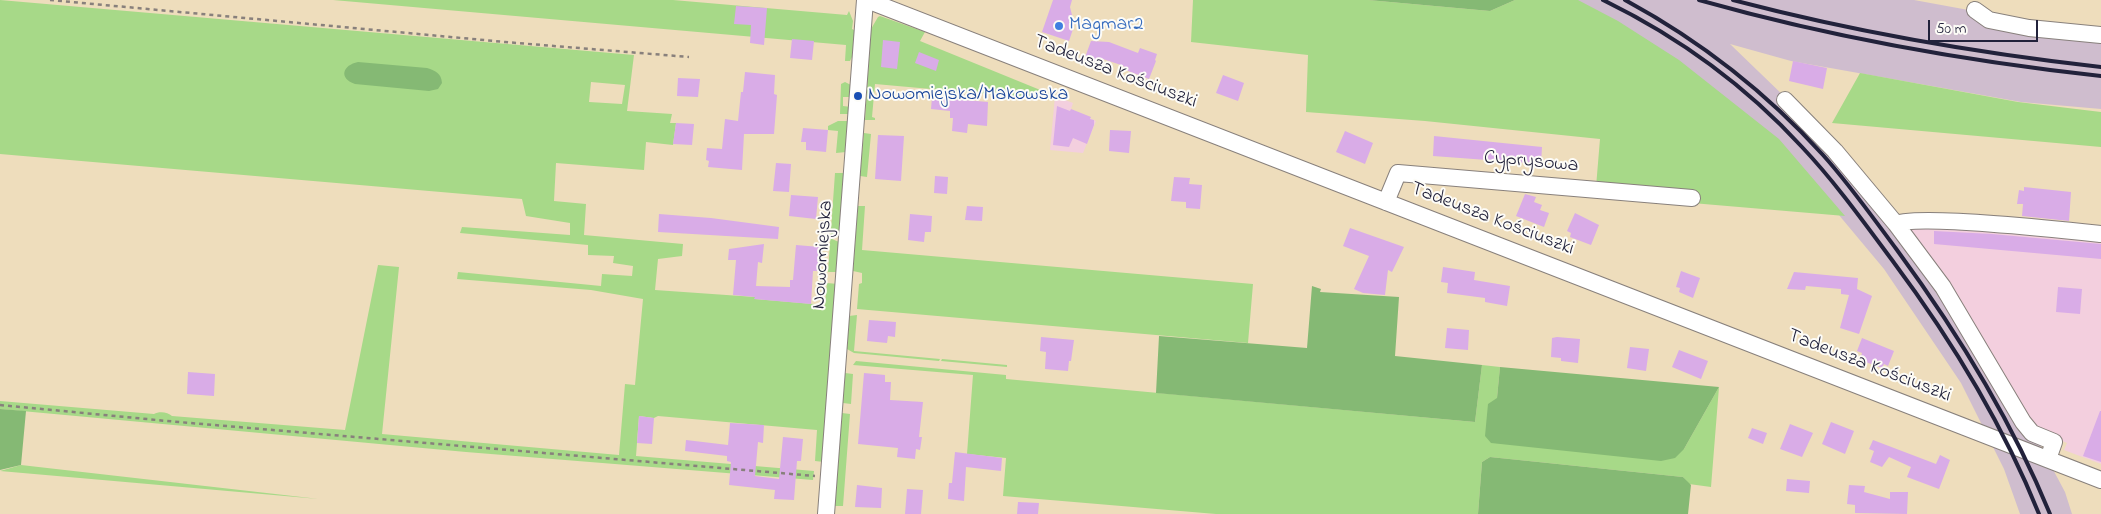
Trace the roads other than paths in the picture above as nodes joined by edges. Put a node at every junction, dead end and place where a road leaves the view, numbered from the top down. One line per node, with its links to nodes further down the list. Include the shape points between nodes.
1 (866, 0): 6 (street, Tadeusza Kościuszki); 11 (street, Nowomiejska)
2 (1975, 10): 3 (street, via 1989,20 2029,28)
3 (2101, 35)
4 (1785, 100): 7 (street, via 1835,151)
5 (1692, 198): 6 (street, Cyprysowa, via 1398,173)
6 (1386, 202): 9 (street, Tadeusza Kościuszki)
7 (1896, 224): 8 (street, via 1920,220 1965,222); 9 (street, via 1944,287 2023,422 2032,433 2054,442)
8 (2101, 234)
9 (2048, 459): 10 (street, Tadeusza Kościuszki)
10 (2101, 480)
11 (826, 514)

